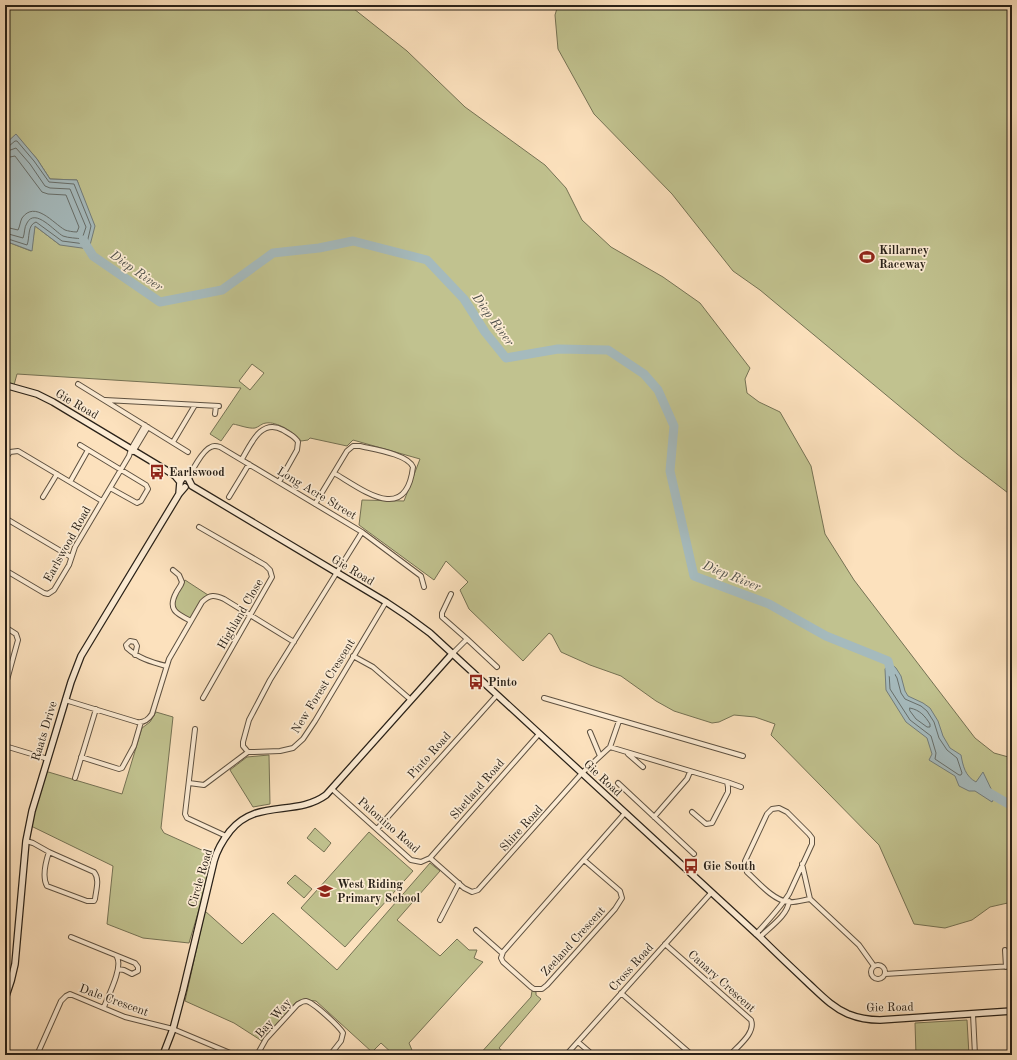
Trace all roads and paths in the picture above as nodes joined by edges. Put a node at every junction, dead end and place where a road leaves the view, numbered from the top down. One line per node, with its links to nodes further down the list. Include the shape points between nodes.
1 (78, 384): 3 (street)
2 (5, 385): 12 (street, Gie Road, via 37,394 53,402)
3 (104, 400): 4 (street); 6 (street)
4 (126, 400): 5 (street); 6 (street, via 118,403)
5 (195, 405): 7 (street, via 217,406); 9 (street)
6 (118, 409): 8 (street)
7 (215, 414)
8 (147, 426): 9 (street); 12 (street, Earlswood Road)
9 (172, 442): 13 (street)
10 (80, 445): 11 (street)
11 (88, 450): 17 (street); 21 (street)
12 (133, 450): 17 (street, Earlswood Road); 20 (street, Gie Road)
13 (188, 452)
14 (5, 459): 19 (street, Earlswood Road, via 10,452 18,451)
15 (242, 459): 16 (street, Long Acre Street); 20 (street, Long Acre Street, via 213,446 207,450); 22 (street, via 257,434 265,428 280,428 298,442 297,450)
16 (249, 464): 22 (street, Long Acre Street); 25 (street)
17 (121, 470): 23 (street, Earlswood Road); 23 (street, via 146,485 148,490 141,501 136,503)
18 (334, 473): 18 (street, via 348,449 355,445 402,457 413,467 406,491 394,499 375,497); 27 (street)
19 (57, 474): 21 (street, Earlswood Road); 24 (street)
20 (186, 481): 34 (street, Gie Road); 52 (street, Raats Drive, via 82,656)
21 (70, 482): 26 (street, Earlswood Road)
22 (279, 482): 27 (street, Long Acre Street)
23 (110, 488): 26 (street, Earlswood Road)
24 (43, 497)
25 (229, 497)
26 (102, 501): 31 (street, Earlswood Road)
27 (315, 504): 30 (street, Long Acre Street)
28 (5, 518): 31 (street)
29 (199, 527): 38 (street, Highland Close, via 270,570 271,581)
30 (362, 532): 34 (street, Long Acre Street); 35 (street, via 421,576)
31 (71, 557): 32 (street, Earlswood Road, via 54,590 48,594)
32 (5, 570)
33 (173, 570): 39 (street, via 182,582 172,601 173,608 179,615)
34 (336, 573): 37 (street, Gie Road); 42 (street)
35 (424, 587)
36 (451, 594): 41 (street, via 442,617)
37 (386, 602): 43 (street, Gie Road, via 417,623); 45 (street, New Forest Crescent)
38 (250, 614): 39 (street, via 217,596 211,596 202,602); 42 (street); 50 (street, Highland Close)
39 (191, 621): 46 (street)
40 (5, 627): 48 (street, via 18,639)
41 (466, 639): 43 (street); 47 (street)
42 (294, 642): 62 (street, via 270,680 250,720 243,744)
43 (452, 654): 49 (street, Gie Road); 53 (street, Circle Road)
44 (135, 655): 46 (street)
45 (353, 656): 53 (street, via 374,667); 62 (street, New Forest Crescent, via 298,744 288,750)
46 (166, 666): 56 (street, via 152,714)
47 (497, 667)
48 (5, 683)
49 (497, 694): 59 (street, Gie Road); 80 (street, Pinto Road)
50 (203, 698)
51 (544, 698): 55 (street)
52 (65, 700): 54 (street); 67 (street, Raats Drive)
53 (412, 700): 76 (street, Circle Road)
54 (96, 709): 56 (street); 66 (street)
55 (619, 721): 61 (street); 65 (street)
56 (141, 722): 66 (street, via 134,746 122,768)
57 (195, 729): 73 (street)
58 (590, 732): 64 (street)
59 (539, 734): 70 (street, Gie Road); 85 (street, Shetland Road)
60 (5, 746): 67 (street)
61 (610, 747): 63 (street); 64 (street, Shire Road)
62 (248, 752): 73 (street, via 204,785)
63 (626, 753): 68 (street); 69 (street)
64 (600, 756): 70 (street, Shire Road)
65 (743, 756)
66 (81, 757): 71 (street)
67 (48, 759): 82 (street, Raats Drive)
68 (644, 767)
69 (690, 772): 72 (street); 79 (street, via 687,779)
70 (582, 773): 78 (street, Gie Road); 89 (street, Shire Road, via 478,890)
71 (75, 778)
72 (727, 782): 75 (street); 77 (street, via 728,792 712,823 706,824)
73 (189, 783): 81 (street, via 185,814 187,818)
74 (618, 783): 79 (street)
75 (741, 787)
76 (332, 789): 80 (street, Palomino Road); 81 (street, Circle Road, via 310,804 258,812 248,816 234,826)
77 (692, 812)
78 (625, 813): 86 (street); 90 (street, Gie Road)
79 (654, 817): 84 (street)
80 (377, 829): 85 (street, Palomino Road, via 411,860 421,862)
81 (226, 836): 113 (street, Circle Road, via 214,861)
82 (26, 841): 83 (street); 109 (street, Raats Drive, via 12,981)
83 (49, 852): 83 (street, via 96,874 94,901 87,901 48,886 45,875)
84 (694, 854)
85 (430, 858): 88 (street, Palomino Road)
86 (584, 860): 101 (street); 101 (street, Zeeland Crescent, via 620,891 622,898 615,909 542,989 532,988 510,969 502,960)
87 (802, 864): 91 (street); 92 (street); 93 (street, via 812,844 811,836 787,812 779,808 772,809 767,814 744,866 747,872 770,893)
88 (459, 883): 89 (street, Palomino Road); 95 (street)
89 (472, 892)
90 (711, 893): 97 (street, Gie Road); 99 (street, Cross Road)
91 (789, 894): 93 (street); 94 (street)
92 (810, 899): 94 (street); 103 (street, via 859,945)
93 (784, 901): 94 (street); 97 (street)
94 (790, 903): 97 (street, via 781,916)
95 (440, 920)
96 (476, 930): 101 (street)
97 (758, 935): 112 (street, Gie Road, via 828,1001 851,1015 880,1020)
98 (71, 937): 102 (street)
99 (665, 944): 108 (street, Cross Road); 124 (street, Canary Crescent, via 751,1020 750,1032)
100 (1005, 950): 105 (street)
101 (502, 953)
102 (117, 957): 106 (street); 106 (street, via 135,964 138,971 132,974)
103 (874, 966): 107 (street, via 882,965); 107 (street, via 873,977 880,979)
104 (1012, 966): 105 (street)
105 (1006, 967): 107 (street)
106 (118, 969): 110 (street)
107 (885, 974)
108 (622, 992): 114 (street, Cross Road); 123 (street)
109 (5, 999)
110 (104, 1007): 113 (street, Dale Crescent, via 136,1020); 116 (street, Dale Crescent, via 70,994 66,996 61,1001)
111 (1012, 1011): 112 (street, Gie Road)
112 (973, 1014): 125 (street)
113 (173, 1029): 115 (street); 117 (street, Circle Road)
114 (578, 1042): 121 (street, Cross Road); 122 (street)
115 (227, 1053): 118 (street)
116 (36, 1055)
117 (163, 1055)
118 (235, 1055)
119 (258, 1055): 120 (street, Bay Way, via 266,1039 300,1002 306,1001 342,1031 342,1041)
120 (330, 1055)
121 (566, 1055)
122 (593, 1055)
123 (692, 1055)
124 (730, 1055)
125 (975, 1055)

